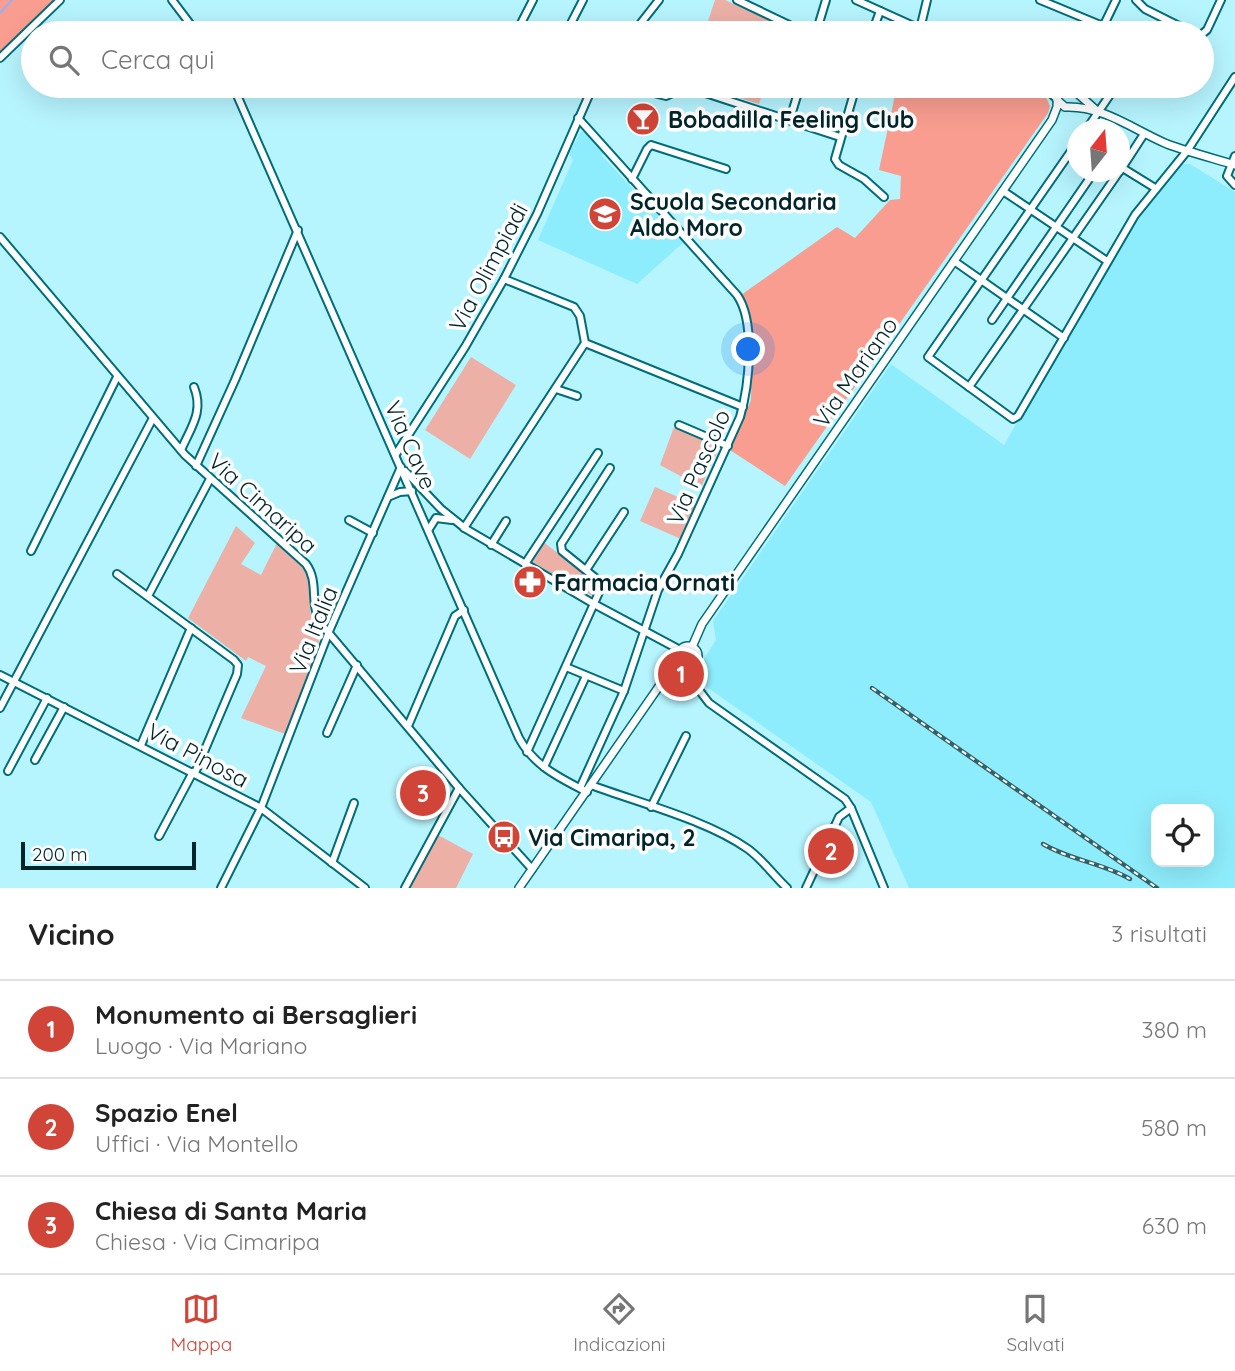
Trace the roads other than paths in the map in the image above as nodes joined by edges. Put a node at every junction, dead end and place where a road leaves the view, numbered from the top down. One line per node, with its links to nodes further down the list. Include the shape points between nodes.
1 (60, 0): 15 (street)
2 (172, 0): 16 (street)
3 (533, 0): 17 (street)
4 (583, 0): 18 (street)
5 (659, 0): 19 (street)
6 (737, 0): 20 (street)
7 (826, 0): 21 (street)
8 (856, 0): 14 (street)
9 (927, 0): 24 (street)
10 (1040, 0): 25 (street)
11 (1116, 0): 26 (street)
12 (1136, 0): 27 (street)
13 (1222, 0): 28 (street)
14 (880, 11): 22 (street); 23 (street)
15 (38, 21)
16 (188, 21)
17 (522, 21)
18 (572, 21)
19 (642, 21)
20 (781, 21)
21 (820, 21)
22 (876, 21)
23 (902, 21)
24 (922, 21)
25 (1091, 21)
26 (1106, 21)
27 (1169, 21)
28 (1211, 21)
29 (21, 38): 30 (street)
30 (0, 58)
31 (1235, 77): 49 (street)
32 (238, 98): 65 (street, Via Cave)
33 (587, 98): 43 (street, Via Olimpiadi)
34 (721, 98): 45 (street)
35 (796, 98): 45 (street)
36 (852, 98): 48 (street)
37 (1077, 98): 41 (street)
38 (1082, 98): 42 (street)
39 (1107, 98): 42 (street)
40 (1057, 99): 41 (street); 46 (street, Via Mariano)
41 (1071, 106): 42 (street); 46 (street, Via Mariano)
42 (1097, 111): 44 (street); 47 (street)
43 (578, 118): 56 (street, Via Pascolo); 70 (street, Via Olimpiadi)
44 (1092, 119)
45 (790, 120): 48 (street)
46 (1052, 120): 61 (street, Via Mariano)
47 (1144, 134): 49 (street); 50 (street)
48 (840, 137): 62 (street, via 836,163)
49 (1187, 151): 53 (street); 60 (street)
50 (1130, 154)
51 (1067, 156): 63 (street)
52 (1235, 156): 53 (street)
53 (1233, 164): 59 (street, via 1227,176)
54 (726, 169): 56 (street, via 651,145)
55 (1130, 174): 60 (street)
56 (632, 179): 82 (street, Via Pascolo, via 742,304 748,346)
57 (1087, 182): 64 (street)
58 (1111, 182): 67 (street)
59 (1235, 185)
60 (1155, 188): 69 (street)
61 (1003, 191): 63 (street); 68 (street, Via Mariano)
62 (884, 197)
63 (1031, 209): 64 (street); 71 (street)
64 (1056, 227): 67 (street); 72 (street)
65 (298, 229): 88 (street, Via Cave); 89 (street)
66 (0, 237): 77 (street, Via Cimaripa)
67 (1072, 238): 69 (street); 73 (street)
68 (954, 261): 71 (street); 115 (street, Via Mariano, via 702,624)
69 (1107, 261): 75 (street)
70 (504, 279): 76 (street, via 575,308); 88 (street, Via Olimpiadi)
71 (981, 281): 72 (street); 79 (street, via 928,357)
72 (1006, 298): 73 (street); 74 (street)
73 (1022, 310): 75 (street); 79 (street)
74 (992, 320)
75 (1064, 338): 79 (street, via 1014,419)
76 (585, 343): 80 (street); 82 (street)
77 (117, 377): 83 (street, Via Cimaripa); 105 (street)
78 (194, 387): 86 (street, via 198,410)
79 (969, 387)
80 (556, 389): 81 (street); 102 (street)
81 (577, 396)
82 (743, 407): 85 (street, Via Pascolo)
83 (153, 418): 86 (street, Via Cimaripa); 123 (street)
84 (679, 425): 85 (street)
85 (728, 446): 113 (street, Via Pascolo)
86 (181, 450): 89 (street, Via Cimaripa)
87 (598, 453): 106 (street)
88 (396, 454): 90 (street, Via Cave)
89 (196, 466): 92 (street, Via Cimaripa)
90 (402, 468): 93 (street, Via Cave); 94 (street, Via Italia); 95 (street)
91 (610, 468): 107 (street, via 561,544 562,551)
92 (210, 479): 109 (street); 114 (street, Via Cimaripa, via 308,566 316,614)
93 (412, 491): 94 (street); 97 (street, Via Cave)
94 (388, 496): 103 (street, Via Italia)
95 (439, 506): 97 (street); 99 (street)
96 (624, 512): 107 (street)
97 (422, 514): 101 (street, Via Cave)
98 (349, 520): 103 (street)
99 (454, 520): 101 (street, via 436,518); 102 (street)
100 (506, 521): 104 (street)
101 (429, 528): 111 (street, Via Cave)
102 (464, 528): 104 (street)
103 (373, 533): 114 (street, Via Italia)
104 (491, 545): 106 (street)
105 (31, 551)
106 (525, 564): 110 (street)
107 (586, 570): 110 (street, via 601,586)
108 (117, 574): 109 (street)
109 (148, 596): 112 (street)
110 (594, 604): 113 (street); 120 (street)
111 (464, 610): 128 (street, via 455,616); 132 (street, Via Cave)
112 (191, 628): 131 (street); 136 (street, via 238,667)
113 (644, 631): 116 (street); 124 (street, Via Pascolo)
114 (329, 633): 118 (street, Via Cimaripa); 141 (street, Via Italia)
115 (692, 647): 116 (street); 119 (street, Via Mariano, via 698,657)
116 (680, 650): 117 (street)
117 (680, 661): 119 (street); 138 (street)
118 (357, 665): 128 (street, Via Cimaripa); 129 (street)
119 (691, 666): 142 (street, via 695,684 709,704 832,788)
120 (566, 667): 122 (street); 132 (street)
121 (0, 675): 123 (street, Via Pinosa)
122 (586, 676): 124 (street); 134 (street)
123 (15, 682): 125 (street, Via Pinosa); 127 (street)
124 (624, 691): 138 (street, Via Pascolo)
125 (47, 698): 126 (street, Via Pinosa); 135 (street)
126 (64, 707): 131 (street, Via Pinosa); 133 (street)
127 (0, 708)
128 (408, 726): 137 (street, Via Cimaripa)
129 (327, 733)
130 (687, 736): 140 (street)
131 (141, 745): 136 (street, Via Pinosa)
132 (527, 752): 134 (street, Via Cave)
133 (35, 760)
134 (544, 767): 138 (street, Via Cave)
135 (8, 771)
136 (194, 772): 141 (street, Via Pinosa); 143 (street)
137 (459, 788): 145 (street, Via Cimaripa); 150 (street)
138 (586, 788): 140 (street, Via Cave); 145 (street)
139 (354, 803): 144 (street)
140 (651, 807): 152 (street, Via Cave, via 737,842)
141 (261, 808): 144 (street, Via Pinosa); 148 (street, Via Italia)
142 (851, 808): 153 (street, via 839,817); 154 (street)
143 (159, 836)
144 (331, 863): 146 (street, Via Pinosa)
145 (532, 869): 151 (street)
146 (355, 880): 147 (street); 149 (street, Via Pinosa)
147 (349, 887)
148 (221, 888)
149 (366, 888)
150 (405, 888)
151 (519, 888)
152 (787, 888)
153 (806, 888)
154 (884, 888)

